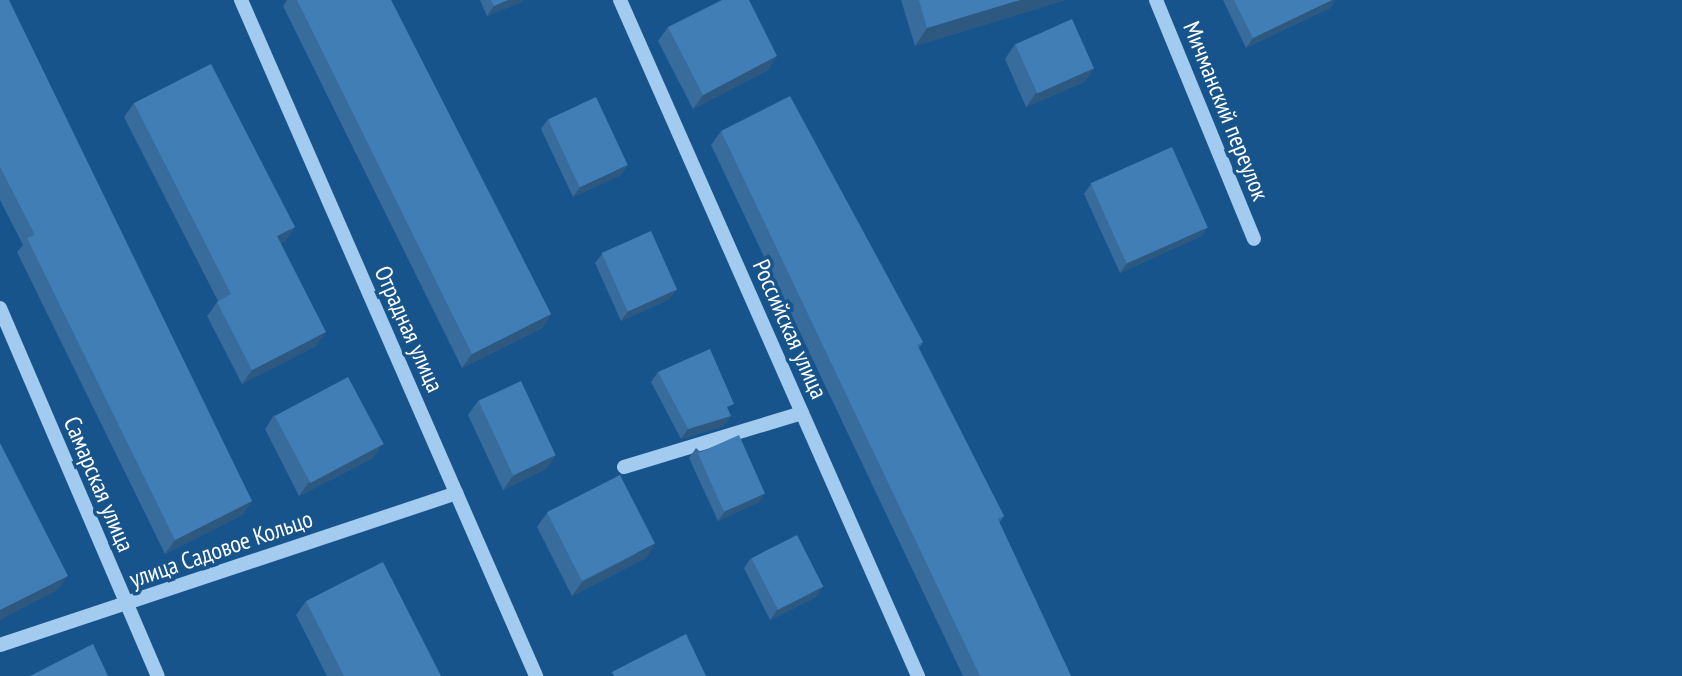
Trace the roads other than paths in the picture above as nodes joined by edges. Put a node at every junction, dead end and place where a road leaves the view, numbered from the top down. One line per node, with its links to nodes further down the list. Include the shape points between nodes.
1 (241, 0): 8 (street, Отрадная улица)
2 (620, 0): 6 (street, Российская улица)
3 (1156, 0): 4 (street, Мичманский переулок)
4 (1254, 239)
5 (0, 308): 9 (street, Самарская улица)
6 (802, 413): 7 (street); 13 (street, Российская улица)
7 (624, 467)
8 (456, 493): 9 (street, улица Садовое Кольцо); 12 (street, Отрадная улица)
9 (127, 605): 10 (street, улица Садовое Кольцо); 11 (street, Самарская улица)
10 (0, 645)
11 (158, 676)
12 (536, 676)
13 (918, 676)

